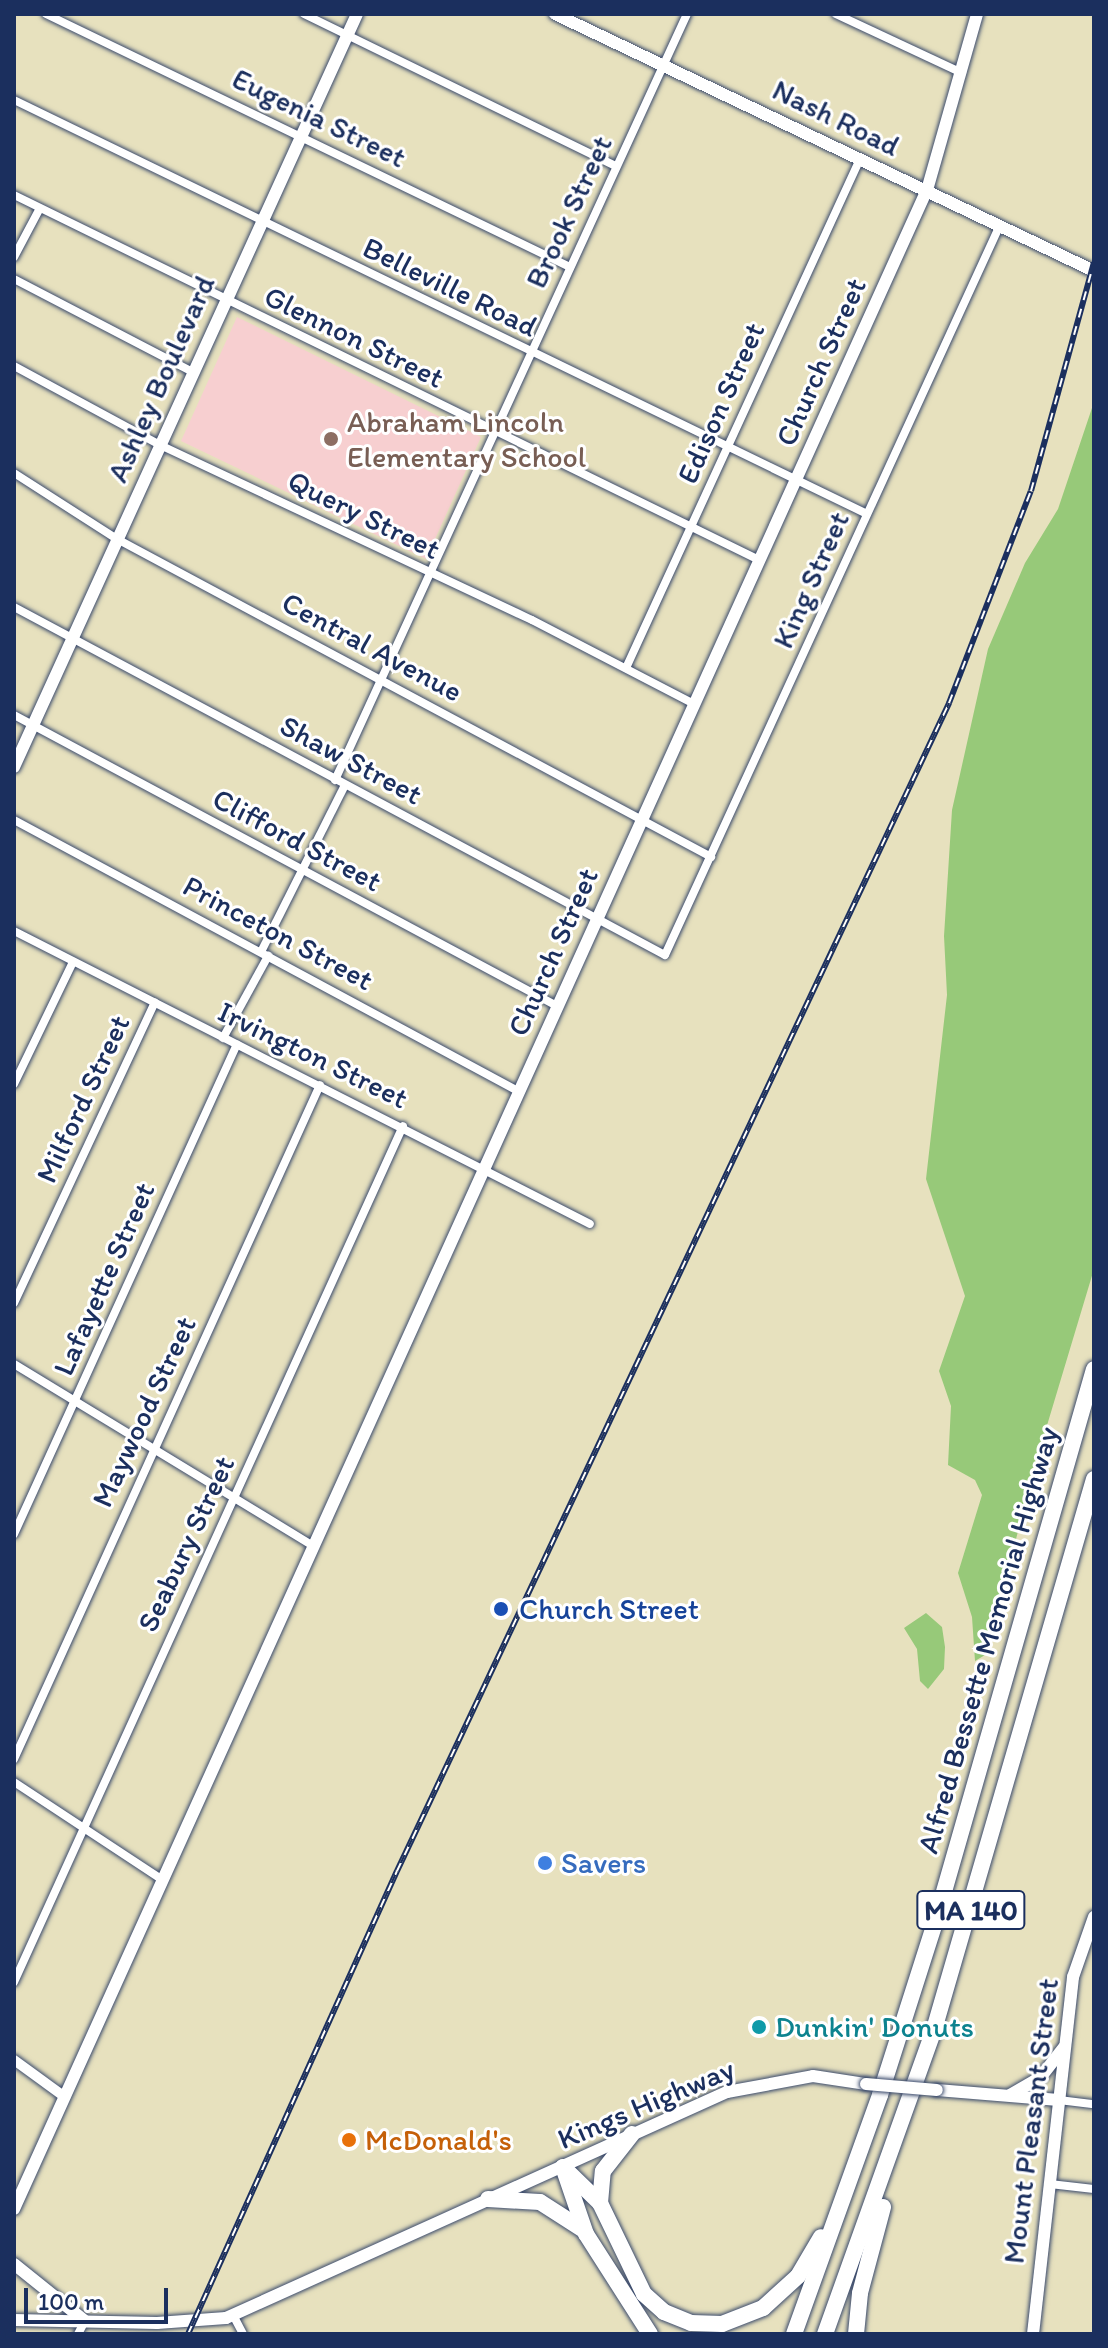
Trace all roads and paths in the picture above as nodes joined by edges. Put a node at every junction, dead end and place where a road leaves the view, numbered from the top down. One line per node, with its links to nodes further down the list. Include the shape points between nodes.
1 (46, 14): 12 (street, Eugenia Street)
2 (304, 14): 8 (street)
3 (357, 14): 8 (main road, Ashley Boulevard)
4 (555, 14): 9 (main road, Nash Road)
5 (687, 14): 9 (street, Brook Street)
6 (836, 14): 10 (street)
7 (977, 14): 10 (main road, Church Street)
8 (347, 35): 12 (main road, Ashley Boulevard); 14 (street)
9 (663, 65): 13 (main road, Nash Road); 14 (street, Brook Street)
10 (962, 73): 15 (main road, Church Street)
11 (14, 100): 18 (street, Belleville Road)
12 (301, 136): 18 (main road, Ashley Boulevard); 21 (street, Eugenia Street)
13 (860, 159): 15 (main road, Nash Road); 30 (street, Edison Street)
14 (616, 166): 21 (street, Brook Street)
15 (927, 190): 19 (main road, Nash Road); 32 (main road, Church Street)
16 (14, 195): 17 (street, Glennon Street)
17 (40, 208): 20 (street); 24 (street, Glennon Street)
18 (261, 220): 24 (main road, Ashley Boulevard); 25 (street, Belleville Road)
19 (1000, 225): 22 (main road, Nash Road); 33 (street, King Street)
20 (14, 257)
21 (570, 267): 25 (street, Brook Street)
22 (1094, 271)
23 (14, 279): 27 (street)
24 (225, 300): 27 (main road, Ashley Boulevard); 28 (street, Glennon Street)
25 (531, 354): 28 (street, Brook Street); 30 (street, Belleville Road)
26 (14, 366): 29 (street, Query Street)
27 (193, 372): 29 (main road, Ashley Boulevard)
28 (495, 434): 34 (street, Glennon Street); 37 (street, Brook Street)
29 (160, 445): 35 (main road, Ashley Boulevard); 37 (street, Query Street)
30 (728, 447): 32 (street, Belleville Road); 34 (street, Edison Street)
31 (14, 473): 35 (street, Central Avenue)
32 (795, 483): 33 (street, Belleville Road); 36 (main road, Church Street)
33 (867, 514): 50 (street, King Street)
34 (691, 528): 36 (street, Glennon Street); 40 (street, Edison Street)
35 (117, 539): 39 (main road, Ashley Boulevard); 41 (street, Central Avenue)
36 (759, 560): 42 (main road, Church Street)
37 (431, 574): 40 (street, Query Street); 41 (street, Brook Street)
38 (14, 607): 39 (street, Shaw Street)
39 (72, 639): 44 (main road, Ashley Boulevard); 46 (street, Shaw Street)
40 (626, 668): 42 (street, Query Street)
41 (381, 681): 46 (street, Brook Street); 48 (street, Central Avenue)
42 (694, 704): 48 (main road, Church Street)
43 (14, 715): 44 (street, Clifford Street)
44 (33, 726): 45 (main road, Ashley Boulevard); 51 (street, Clifford Street)
45 (14, 767)
46 (335, 780): 47 (street, Shaw Street)
47 (345, 785): 51 (street); 52 (street, Shaw Street)
48 (642, 819): 50 (street, Central Avenue); 52 (main road, Church Street)
49 (14, 820): 54 (street, Princeton Street)
50 (711, 857): 55 (street, King Street)
51 (304, 870): 54 (street); 58 (street, Clifford Street)
52 (597, 919): 55 (street, Shaw Street); 58 (main road, Church Street)
53 (14, 931): 56 (street, Irvington Street)
54 (265, 954): 59 (street); 63 (street, Princeton Street)
55 (665, 955)
56 (73, 962): 57 (street, Irvington Street); 61 (street)
57 (155, 1002): 59 (street, Irvington Street); 67 (street, Milford Street)
58 (557, 1006): 63 (main road, Church Street)
59 (223, 1038): 60 (street, Irvington Street)
60 (237, 1044): 62 (street, Irvington Street); 70 (street, Lafayette Street)
61 (14, 1084)
62 (320, 1085): 64 (street, Irvington Street); 71 (street, Maywood Street)
63 (518, 1091): 65 (main road, Church Street)
64 (403, 1126): 65 (street, Irvington Street); 73 (street, Seabury Street)
65 (485, 1167): 66 (street, Irvington Street); 75 (main road, Church Street)
66 (590, 1224)
67 (14, 1303)
68 (14, 1364): 70 (street)
69 (1094, 1369): 90 (highway, Alfred Bessette Memorial Highway / MA 140, via 948,1881)
70 (75, 1401): 71 (street); 74 (street, Lafayette Street)
71 (154, 1449): 73 (street); 76 (street, Maywood Street)
72 (1094, 1479): 88 (highway, Alfred Bessette Memorial Highway / MA 140, via 991,1841)
73 (234, 1497): 75 (street); 78 (street, Seabury Street)
74 (14, 1534)
75 (313, 1546): 79 (main road, Church Street)
76 (14, 1759)
77 (14, 1782): 78 (street)
78 (83, 1828): 79 (street); 81 (street, Seabury Street)
79 (161, 1879): 85 (main road, Church Street)
80 (1094, 1917): 82 (main road, Mount Pleasant Street, via 1076,1965)
81 (14, 1982)
82 (1066, 2044): 84 (main road, via 1040,2078); 86 (main road, Mount Pleasant Street)
83 (14, 2060): 85 (street)
84 (1007, 2096): 86 (main road, Kings Highway); 89 (main road, Kings Highway, bridge, via 813,2076 748,2087)
85 (65, 2097): 96 (main road, Church Street)
86 (1059, 2100): 87 (street); 92 (main road, Mount Pleasant Street)
87 (1094, 2104)
88 (902, 2127): 106 (highway, Alfred Bessette Memorial Highway / MA 140); 107 (highway, via 860,2293)
89 (632, 2134): 91 (main road, Kings Highway); 95 (highway, via 603,2171)
90 (863, 2143): 95 (highway, via 808,2262 774,2300 738,2320 691,2323 652,2304); 105 (highway, Alfred Bessette Memorial Highway / MA 140)
91 (563, 2167): 94 (main road, Kings Highway); 95 (highway); 97 (highway)
92 (1050, 2184): 93 (street); 108 (main road, Mount Pleasant Street)
93 (1094, 2189)
94 (488, 2199): 97 (highway, via 540,2202); 99 (main road, Kings Highway)
95 (600, 2203)
96 (14, 2209)
97 (586, 2234): 104 (highway)
98 (14, 2264): 101 (main road)
99 (233, 2315): 101 (main road, Kings Highway, via 193,2322); 103 (street)
100 (14, 2320): 101 (main road, Kings Highway)
101 (85, 2321): 102 (street)
102 (78, 2334)
103 (243, 2334)
104 (650, 2334)
105 (794, 2334)
106 (825, 2334)
107 (856, 2334)
108 (1033, 2334)

